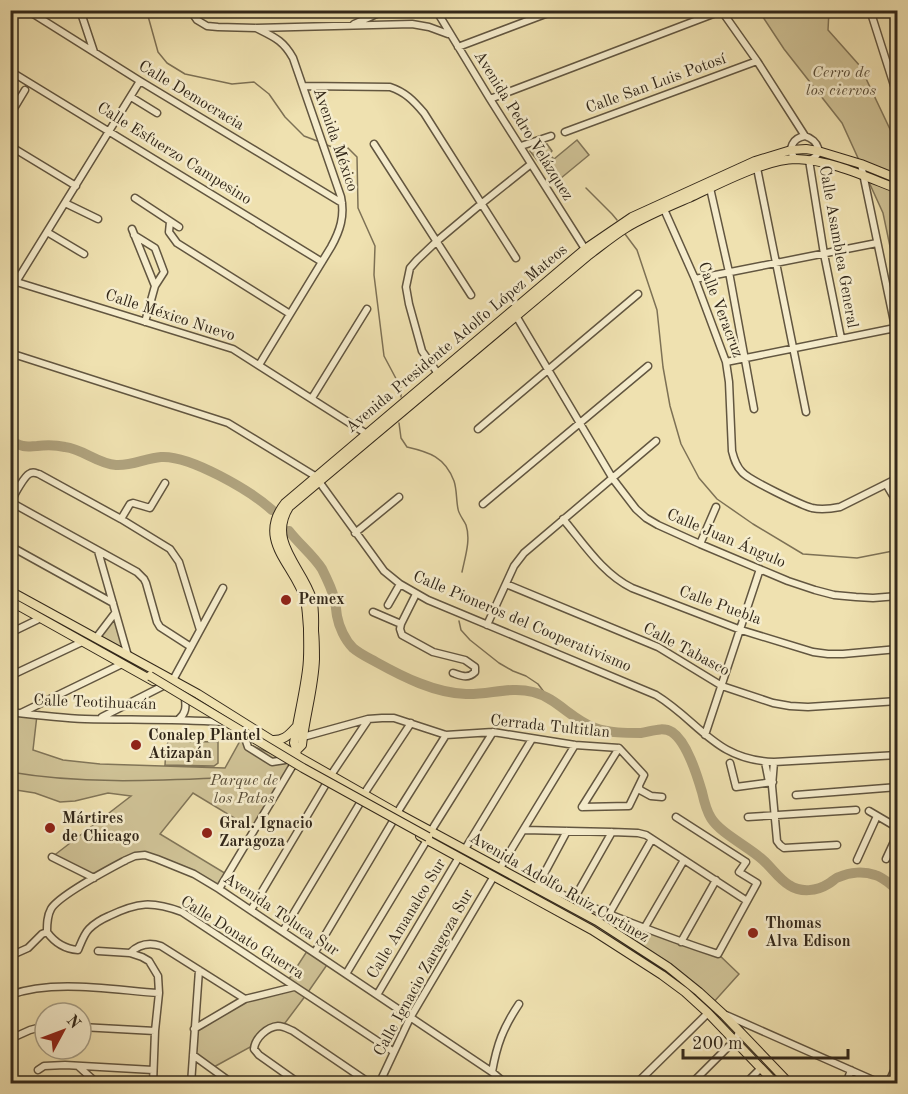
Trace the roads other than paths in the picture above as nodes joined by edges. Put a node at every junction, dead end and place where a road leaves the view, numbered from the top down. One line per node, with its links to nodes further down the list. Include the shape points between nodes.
1 (27, 10): 13 (street, Calle Democracia)
2 (80, 10): 13 (street)
3 (190, 10): 10 (street, via 207,26)
4 (386, 10): 9 (street)
5 (436, 10): 11 (street, Avenida Pedro Velázquez)
6 (555, 10): 12 (street)
7 (870, 10): 20 (street)
8 (721, 11): 14 (street); 21 (street)
9 (350, 26): 10 (street); 11 (street, via 412,24)
10 (256, 28): 17 (street, Avenida México, via 287,47)
11 (449, 34): 12 (street, Avenida Pedro Velázquez)
12 (458, 47): 21 (street, Avenida Pedro Velázquez)
13 (95, 52): 16 (street, Calle Democracia)
14 (757, 60): 25 (street, Calle San Luis Potosí); 27 (street)
15 (10, 70): 24 (street, Calle Esfuerzo Campesino)
16 (140, 81): 19 (street); 44 (street, Calle Democracia)
17 (303, 86): 44 (street, Avenida México); 46 (street, via 390,87 401,91 424,113)
18 (25, 90): 23 (street)
19 (131, 97): 22 (street); 24 (street)
20 (897, 98)
21 (490, 99): 30 (street, Avenida Pedro Velázquez)
22 (157, 113)
23 (10, 115)
24 (110, 130): 40 (street); 58 (street, Calle Esfuerzo Campesino)
25 (565, 132)
26 (551, 136): 30 (street)
27 (805, 136): 31 (street, via 798,137); 32 (street, via 817,143)
28 (374, 144): 52 (street)
29 (10, 146): 40 (street)
30 (520, 146): 35 (street, Avenida Pedro Velázquez)
31 (791, 150): 32 (main road, Avenida Presidente Adolfo López Mateos); 33 (street); 47 (main road, Avenida Presidente Adolfo López Mateos, via 755,161)
32 (818, 150): 34 (street, via 814,159); 36 (main road, Avenida Presidente Adolfo López Mateos)
33 (795, 159): 34 (main road, Avenida Presidente Adolfo López Mateos); 37 (main road, Avenida Presidente Adolfo López Mateos)
34 (809, 160): 38 (main road, Avenida Presidente Adolfo López Mateos); 56 (street, Calle Asamblea General)
35 (531, 164): 46 (street); 54 (street, Avenida Pedro Velázquez)
36 (861, 164): 38 (street); 39 (main road, Avenida Presidente Adolfo López Mateos)
37 (757, 168): 41 (main road, Avenida Presidente Adolfo López Mateos); 59 (street)
38 (863, 175): 42 (main road, Avenida Presidente Adolfo López Mateos); 53 (street)
39 (897, 179)
40 (76, 186): 45 (street)
41 (710, 188): 47 (main road, Avenida Presidente Adolfo López Mateos); 60 (street)
42 (897, 189)
43 (135, 198): 49 (street)
44 (342, 203): 58 (street, Avenida México, via 340,229)
45 (65, 204): 48 (street); 51 (street)
46 (481, 204): 52 (street); 57 (street)
47 (662, 207): 54 (main road, Avenida Presidente Adolfo López Mateos, via 626,220); 61 (street, Calle Veracruz)
48 (98, 219)
49 (170, 222): 50 (street); 67 (street, via 169,232 177,243)
50 (179, 227)
51 (47, 232): 55 (street); 62 (street)
52 (437, 241): 65 (street); 80 (street, via 413,264 406,287 422,351)
53 (877, 243): 56 (street); 70 (street)
54 (587, 252): 68 (main road, Avenida Presidente Adolfo López Mateos)
55 (84, 254)
56 (824, 254): 59 (street); 71 (street, Calle Asamblea General)
57 (516, 258)
58 (322, 262): 67 (street, Avenida México)
59 (777, 263): 60 (street); 73 (street)
60 (729, 272): 61 (street); 75 (street)
61 (695, 279): 76 (street, Calle Veracruz)
62 (13, 281): 69 (street, Calle México Nuevo)
63 (155, 286): 63 (street, via 164,272 155,248 133,232); 69 (street)
64 (638, 294): 79 (street)
65 (471, 295)
66 (367, 309): 81 (street)
67 (290, 314): 77 (street, Avenida México)
68 (515, 314): 79 (street, Calle Juan Ángulo); 80 (main road, Avenida Presidente Adolfo López Mateos)
69 (145, 322): 77 (street, Calle México Nuevo, via 225,346)
70 (895, 328): 71 (street); 72 (street)
71 (842, 338): 73 (street)
72 (897, 341)
73 (793, 348): 75 (street); 83 (street)
74 (10, 353): 88 (street, Calle Pioneros del Cooperativismo, via 219,418)
75 (744, 358): 76 (street); 82 (street)
76 (726, 362): 92 (street, Calle Veracruz, via 732,451 744,474 804,506 822,509 840,507)
77 (259, 365): 81 (street, Calle México Nuevo)
78 (648, 366): 84 (street)
79 (548, 370): 84 (street, Calle Juan Ángulo); 85 (street)
80 (440, 376): 86 (main road, Avenida Presidente Adolfo López Mateos)
81 (312, 398): 86 (street, Calle México Nuevo)
82 (754, 409)
83 (806, 412)
84 (580, 424): 90 (street, Calle Juan Ángulo); 94 (street)
85 (478, 429)
86 (369, 435): 88 (main road, Avenida Presidente Adolfo López Mateos)
87 (656, 441): 90 (street)
88 (317, 478): 99 (street, Calle Pioneros del Cooperativismo); 145 (main road, Avenida Presidente Adolfo López Mateos, via 285,503 275,524 279,552 302,590 306,605 308,658); 152 (main road, Avenida Presidente Adolfo López Mateos, via 289,507 282,528 285,550 305,583 313,609 315,660)
89 (897, 478): 92 (street, Calle Veracruz)
90 (613, 479): 98 (street); 100 (street, Calle Juan Ángulo, via 646,518)
91 (165, 483): 97 (street, via 150,508 130,504)
92 (886, 484): 95 (street)
93 (399, 497): 99 (street)
94 (483, 504)
95 (897, 504)
96 (716, 507): 100 (street)
97 (120, 519): 102 (street, via 39,474 34,472 26,477 14,496 14,504); 118 (street, via 175,554)
98 (563, 519): 105 (street, via 524,553); 119 (street, Calle Puebla, via 620,582)
99 (356, 533): 104 (street, Calle Pioneros del Cooperativismo, via 384,571)
100 (700, 544): 103 (street, Calle Juan Ángulo)
101 (10, 546): 111 (street)
102 (98, 551): 111 (street); 123 (street, via 140,575 160,627)
103 (760, 569): 109 (street, Calle Juan Ángulo, via 834,595); 119 (street)
104 (400, 584): 108 (street, Calle Pioneros del Cooperativismo); 112 (street)
105 (506, 584): 117 (street); 134 (street, Calle Tabasco, via 658,647)
106 (223, 588): 118 (street)
107 (10, 591): 121 (main road, Avenida Adolfo Ruiz Cortinez)
108 (416, 594): 116 (street); 117 (street, Calle Pioneros del Cooperativismo)
109 (897, 596)
110 (10, 601): 115 (main road, Avenida Adolfo Ruiz Cortinez)
111 (113, 603): 114 (street)
112 (388, 605)
113 (373, 612): 116 (street)
114 (116, 613): 121 (street); 125 (street)
115 (41, 618): 120 (street); 122 (main road, Avenida Adolfo Ruiz Cortinez)
116 (400, 624): 129 (street, via 407,639 433,652 465,660 475,672 466,677)
117 (487, 625): 148 (street, Calle Pioneros del Cooperativismo, via 656,695)
118 (201, 630): 123 (street)
119 (741, 630): 124 (street, Calle Puebla, via 828,654); 134 (street)
120 (10, 633)
121 (96, 638): 125 (main road, Avenida Adolfo Ruiz Cortinez)
122 (82, 642): 127 (main road, Avenida Adolfo Ruiz Cortinez); 131 (street)
123 (190, 647): 132 (street)
124 (897, 649)
125 (128, 656): 126 (main road, Avenida Adolfo Ruiz Cortinez)
126 (139, 662): 130 (main road, Avenida Adolfo Ruiz Cortinez); 132 (main road, Avenida Adolfo Ruiz Cortinez)
127 (122, 664): 128 (main road, Avenida Adolfo Ruiz Cortinez); 138 (street)
128 (134, 670): 130 (main road, Avenida Adolfo Ruiz Cortinez); 133 (main road, Avenida Adolfo Ruiz Cortinez)
129 (453, 673)
130 (151, 674): 186 (main road, Avenida Adolfo Ruiz Cortinez, bridge, via 303,768)
131 (10, 676)
132 (173, 680): 150 (main road, Avenida Adolfo Ruiz Cortinez)
133 (163, 686): 135 (main road, Avenida Adolfo Ruiz Cortinez); 140 (street)
134 (722, 686): 136 (street, Calle Tabasco, via 790,706); 148 (street)
135 (185, 699): 139 (main road, Avenida Adolfo Ruiz Cortinez); 141 (street, Calle Teotihuacán, via 185,710)
136 (897, 701)
137 (10, 712): 138 (street, Calle Teotihuacán)
138 (21, 713): 140 (street, Calle Teotihuacán)
139 (210, 715): 143 (main road, Avenida Adolfo Ruiz Cortinez); 152 (main road, via 230,721 280,753)
140 (99, 719): 141 (street, Calle Teotihuacán)
141 (179, 719): 143 (street, Calle Teotihuacán)
142 (368, 719): 144 (street, Cerrada Tultitlan, via 394,718); 152 (street, Cerrada Tultitlan); 160 (street)
143 (221, 722): 158 (main road, Avenida Adolfo Ruiz Cortinez)
144 (411, 723): 147 (street, Cerrada Tultitlan); 165 (street)
145 (297, 726): 150 (main road, via 285,738); 152 (main road, Avenida Presidente Adolfo López Mateos, via 294,743)
146 (492, 732): 147 (street, Cerrada Tultitlan); 149 (street, Cerrada Tultitlan); 186 (street)
147 (446, 735): 175 (street)
148 (705, 735): 155 (street, Calle Pioneros del Cooperativismo, via 731,753)
149 (532, 739): 151 (street, Cerrada Tultitlan); 189 (street)
150 (270, 740): 152 (main road, Avenida Adolfo Ruiz Cortinez)
151 (575, 745): 153 (street, Cerrada Tultitlan); 182 (street)
152 (298, 748): 158 (main road, Avenida Presidente Adolfo López Mateos); 159 (main road, Avenida Adolfo Ruiz Cortinez); 159 (main road)
153 (619, 748): 163 (street, Cerrada Tultitlan, via 644,775); 166 (street, via 582,807 629,806)
154 (897, 755): 156 (street, Calle Pioneros del Cooperativismo)
155 (765, 762): 156 (street, Calle Pioneros del Cooperativismo); 161 (street)
156 (774, 762): 161 (street)
157 (730, 763): 161 (street, via 736,787)
158 (293, 765): 162 (main road, Avenida Adolfo Ruiz Cortinez); 200 (street)
159 (321, 769): 160 (main road, Avenida Adolfo Ruiz Cortinez)
160 (331, 775): 165 (main road, Avenida Adolfo Ruiz Cortinez)
161 (772, 783): 176 (street)
162 (326, 784): 170 (main road, Avenida Adolfo Ruiz Cortinez); 203 (street)
163 (639, 787): 166 (street); 168 (street)
164 (897, 787): 167 (street)
165 (364, 794): 171 (main road, Avenida Adolfo Ruiz Cortinez)
166 (635, 795): 168 (street)
167 (796, 795)
168 (651, 796): 169 (street)
169 (662, 797)
170 (360, 803): 174 (main road, Avenida Adolfo Ruiz Cortinez); 206 (street)
171 (381, 803): 174 (main road); 175 (main road, Avenida Adolfo Ruiz Cortinez)
172 (856, 810): 176 (street)
173 (869, 811): 177 (street)
174 (376, 812): 180 (main road, Avenida Adolfo Ruiz Cortinez)
175 (397, 813): 186 (main road, Avenida Adolfo Ruiz Cortinez)
176 (774, 816): 179 (street); 188 (street, via 777,841 784,848)
177 (877, 816): 181 (street); 194 (street)
178 (676, 817): 202 (street, via 746,862 739,872 757,884)
179 (748, 817)
180 (393, 821): 186 (main road, Avenida Adolfo Ruiz Cortinez); 210 (street)
181 (897, 828)
182 (524, 830): 183 (street); 195 (street)
183 (567, 831): 184 (street); 199 (street)
184 (612, 832): 187 (street, via 638,833); 201 (street)
185 (897, 833): 192 (street)
186 (429, 836): 189 (main road, Avenida Adolfo Ruiz Cortinez, via 444,838); 191 (main road, Avenida Adolfo Ruiz Cortinez); 215 (street)
187 (652, 839): 193 (street); 204 (street)
188 (837, 845)
189 (465, 849): 195 (main road, Avenida Adolfo Ruiz Cortinez)
190 (52, 857): 197 (street)
191 (459, 857): 196 (main road, Avenida Adolfo Ruiz Cortinez); 220 (street, Calle Amanalco Sur)
192 (886, 859)
193 (684, 860): 198 (street); 205 (street)
194 (857, 860)
195 (500, 868): 199 (main road, Avenida Adolfo Ruiz Cortinez)
196 (494, 876): 216 (main road, Avenida Adolfo Ruiz Cortinez, via 592,930); 225 (street, Calle Ignacio Zaragoza Sur)
197 (94, 878): 200 (street, Avenida Toluca Sur, via 126,860 145,855 183,869); 207 (street, Avenida Toluca Sur, via 54,905)
198 (716, 880): 202 (street); 208 (street)
199 (537, 886): 201 (street); 214 (main road, Avenida Adolfo Ruiz Cortinez)
200 (219, 889): 203 (street, Avenida Toluca Sur)
201 (574, 899): 204 (street)
202 (747, 900): 208 (street, via 718,954)
203 (251, 910): 206 (street, Avenida Toluca Sur)
204 (609, 914): 205 (street)
205 (645, 927): 208 (street)
206 (283, 931): 210 (street, Avenida Toluca Sur)
207 (47, 932): 212 (street, via 28,948); 217 (street, Calle Donato Guerra, via 65,948 78,950 88,930 100,920 141,904 163,905 182,912)
208 (681, 942)
209 (98, 951): 211 (street)
210 (315, 952): 215 (street, Avenida Toluca Sur)
211 (130, 953): 213 (street, via 140,945 154,944); 218 (street, via 154,968)
212 (10, 956)
213 (199, 970): 221 (street); 228 (street)
214 (675, 972): 216 (main road); 224 (main road, Avenida Adolfo Ruiz Cortinez)
215 (346, 974): 220 (street, Avenida Toluca Sur)
216 (668, 980): 223 (main road, Avenida Adolfo Ruiz Cortinez)
217 (294, 987): 221 (street); 233 (street, Calle Donato Guerra)
218 (159, 993): 219 (street, via 71,987); 229 (street)
219 (10, 995)
220 (377, 995): 225 (street, Avenida Toluca Sur)
221 (245, 999): 228 (street)
222 (519, 1004): 241 (street, via 502,1032)
223 (708, 1013): 232 (main road, Avenida Adolfo Ruiz Cortinez); 250 (street)
224 (723, 1014): 230 (main road, Avenida Adolfo Ruiz Cortinez); 240 (street)
225 (411, 1018): 233 (street, Calle Ignacio Zaragoza Sur); 241 (street, Avenida Toluca Sur)
226 (93, 1028): 229 (street)
227 (33, 1029): 231 (street)
228 (194, 1029): 234 (street)
229 (155, 1031): 239 (street)
230 (740, 1031): 232 (street); 254 (main road, Avenida Adolfo Ruiz Cortinez)
231 (10, 1040)
232 (735, 1040): 237 (main road, Avenida Adolfo Ruiz Cortinez); 251 (street)
233 (394, 1052): 248 (street, Calle Ignacio Zaragoza Sur)
234 (193, 1055): 242 (street); 245 (street)
235 (897, 1062): 257 (street)
236 (78, 1066): 238 (street, via 52,1065); 239 (street); 243 (street)
237 (761, 1068): 252 (street); 253 (main road, Avenida Adolfo Ruiz Cortinez)
238 (38, 1070)
239 (153, 1070): 244 (street)
240 (851, 1070): 255 (street); 256 (street)
241 (492, 1072): 249 (street, Avenida Toluca Sur)
242 (230, 1082)
243 (98, 1083)
244 (153, 1083)
245 (191, 1083)
246 (300, 1083): 247 (street, via 254,1049 257,1039 267,1030 280,1026 293,1031)
247 (371, 1083)
248 (379, 1083)
249 (506, 1083)
250 (636, 1083)
251 (691, 1083)
252 (745, 1083)
253 (776, 1083)
254 (790, 1083)
255 (846, 1083)
256 (882, 1083)
257 (888, 1083)

